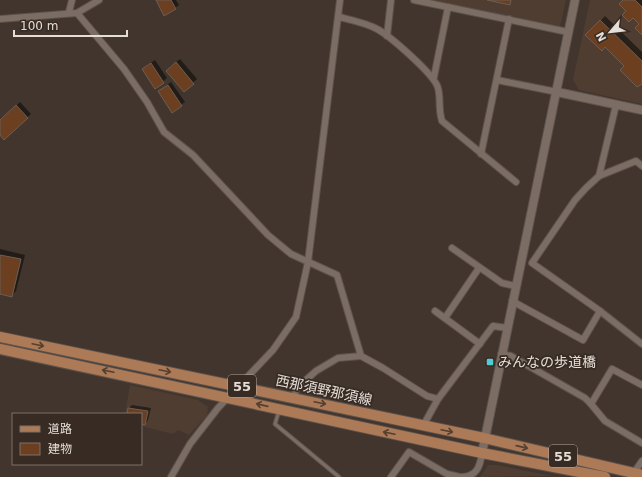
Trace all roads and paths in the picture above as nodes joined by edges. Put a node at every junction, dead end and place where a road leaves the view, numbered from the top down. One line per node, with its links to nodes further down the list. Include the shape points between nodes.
1 (72, 0): 8 (street)
2 (100, 0): 9 (street)
3 (340, 0): 10 (street)
4 (391, 0): 14 (street)
5 (414, 0): 7 (street)
6 (575, 0): 13 (street)
7 (448, 7): 12 (street); 15 (street)
8 (69, 12): 9 (street); 11 (street)
9 (77, 13): 25 (street, via 124,69 148,102 164,132 194,155 268,235 291,254)
10 (339, 17): 14 (street, via 376,28); 25 (street)
11 (0, 19)
12 (509, 19): 13 (street); 16 (street)
13 (568, 32): 17 (street)
14 (387, 36): 15 (street)
15 (434, 77): 20 (street, via 442,121)
16 (497, 80): 17 (street); 20 (street)
17 (557, 92): 18 (street); 27 (street)
18 (616, 105): 19 (street); 22 (street)
19 (642, 110)
20 (481, 154): 23 (street)
21 (642, 166): 22 (street, via 636,161)
22 (599, 176): 30 (street, via 575,200 532,263)
23 (516, 182)
24 (452, 248): 26 (street)
25 (308, 262): 38 (street, via 337,275); 40 (street, via 296,317 273,350)
26 (479, 268): 27 (street, via 502,283); 31 (street)
27 (515, 286): 28 (street)
28 (512, 301): 30 (street, via 583,340); 32 (street)
29 (435, 311): 31 (street)
30 (600, 311): 35 (street)
31 (445, 318): 34 (street)
32 (507, 328): 34 (street, via 493,326); 37 (street)
33 (0, 337): 40 (main road, 西那須野那須線 / 55, one-way to 40)
34 (480, 344): 43 (street)
35 (642, 344)
36 (0, 349): 41 (main road, 西那須野那須線 / 55, one-way to 36)
37 (501, 354): 44 (street, via 511,356); 47 (street)
38 (361, 356): 42 (street, via 338,358 316,371 296,389); 43 (street)
39 (642, 385): 44 (street, via 612,369)
40 (240, 386): 41 (street); 42 (main road, 西那須野那須線 / 55)
41 (229, 398): 45 (main road, 西那須野那須線 / 55, one-way to 41); 52 (street, via 190,444)
42 (294, 398): 46 (main road, 西那須野那須線 / 55, one-way to 46)
43 (438, 400): 46 (street)
44 (591, 404): 48 (street, via 605,421)
45 (279, 409): 49 (main road, 西那須野那須線 / 55, one-way to 45); 53 (lane, via 275,424)
46 (423, 426): 47 (main road, 西那須野那須線 / 55, one-way to 47)
47 (484, 438): 49 (street); 51 (main road, 西那須野那須線 / 55, one-way to 51)
48 (642, 443)
49 (482, 453): 55 (street, via 477,471); 56 (main road, 西那須野那須線 / 55)
50 (642, 461): 51 (street)
51 (635, 475)
52 (171, 477)
53 (339, 477)
54 (391, 477): 55 (street, via 409,452 447,474)
55 (460, 477)
56 (605, 477)

